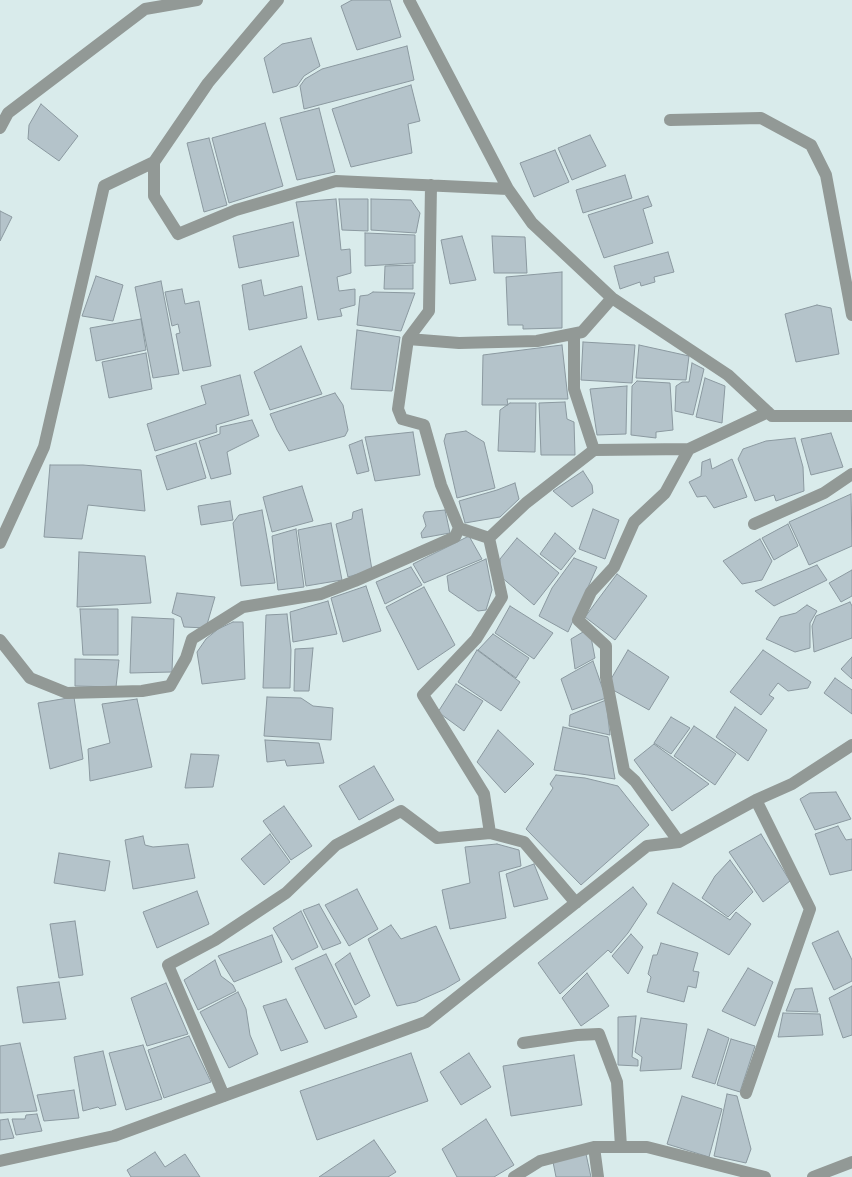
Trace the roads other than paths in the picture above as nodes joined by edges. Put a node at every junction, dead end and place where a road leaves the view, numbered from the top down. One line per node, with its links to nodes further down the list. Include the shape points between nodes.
1 (197, 0): 5 (street, via 144,9 8,113)
2 (278, 0): 6 (street, via 208,83)
3 (409, 0): 8 (street)
4 (670, 120): 10 (street, via 761,118 811,145 826,175)
5 (0, 128)
6 (154, 162): 7 (street, via 154,196 178,234 236,210 336,181); 21 (street, via 104,186 44,447)
7 (431, 185): 8 (street); 12 (street, via 428,311)
8 (508, 189): 9 (street, via 532,223)
9 (612, 298): 11 (street, via 582,332); 13 (street, via 728,375)
10 (852, 315)
11 (574, 334): 12 (street, via 537,341 458,343); 16 (street, via 574,389)
12 (408, 339): 19 (street, via 398,409 402,419 424,425 441,485)
13 (768, 412): 14 (street, via 772,416); 15 (street)
14 (852, 416)
15 (689, 449): 16 (street); 26 (street, via 665,493 634,522 614,567 591,592 578,620 606,646 606,678 624,771 635,781)
16 (594, 450): 20 (street, via 526,503)
17 (852, 474): 18 (street, via 824,493)
18 (754, 524)
19 (460, 528): 20 (street); 22 (street, via 455,537 321,594 243,607 192,640 186,658 170,686 142,691 67,692 30,678)
20 (489, 538): 25 (street, via 502,597 476,639 423,695 484,794)
21 (0, 543)
22 (0, 640)
23 (852, 745): 24 (street, via 792,784)
24 (756, 800): 26 (street); 29 (street, via 810,909)
25 (490, 833): 27 (street, via 524,842); 30 (street, via 437,838 401,811 336,845 286,893 214,940 168,966)
26 (679, 842): 27 (street, via 647,846)
27 (576, 903): 30 (street, via 426,1022)
28 (523, 1043): 32 (street, via 599,1034 617,1082)
29 (746, 1093)
30 (224, 1096): 33 (street, via 114,1136)
31 (594, 1147): 32 (street); 35 (street, via 540,1161); 36 (street)
32 (621, 1147): 37 (street, via 647,1147)
33 (0, 1161)
34 (852, 1162): 38 (street)
35 (514, 1177)
36 (598, 1177)
37 (765, 1177)
38 (813, 1177)

